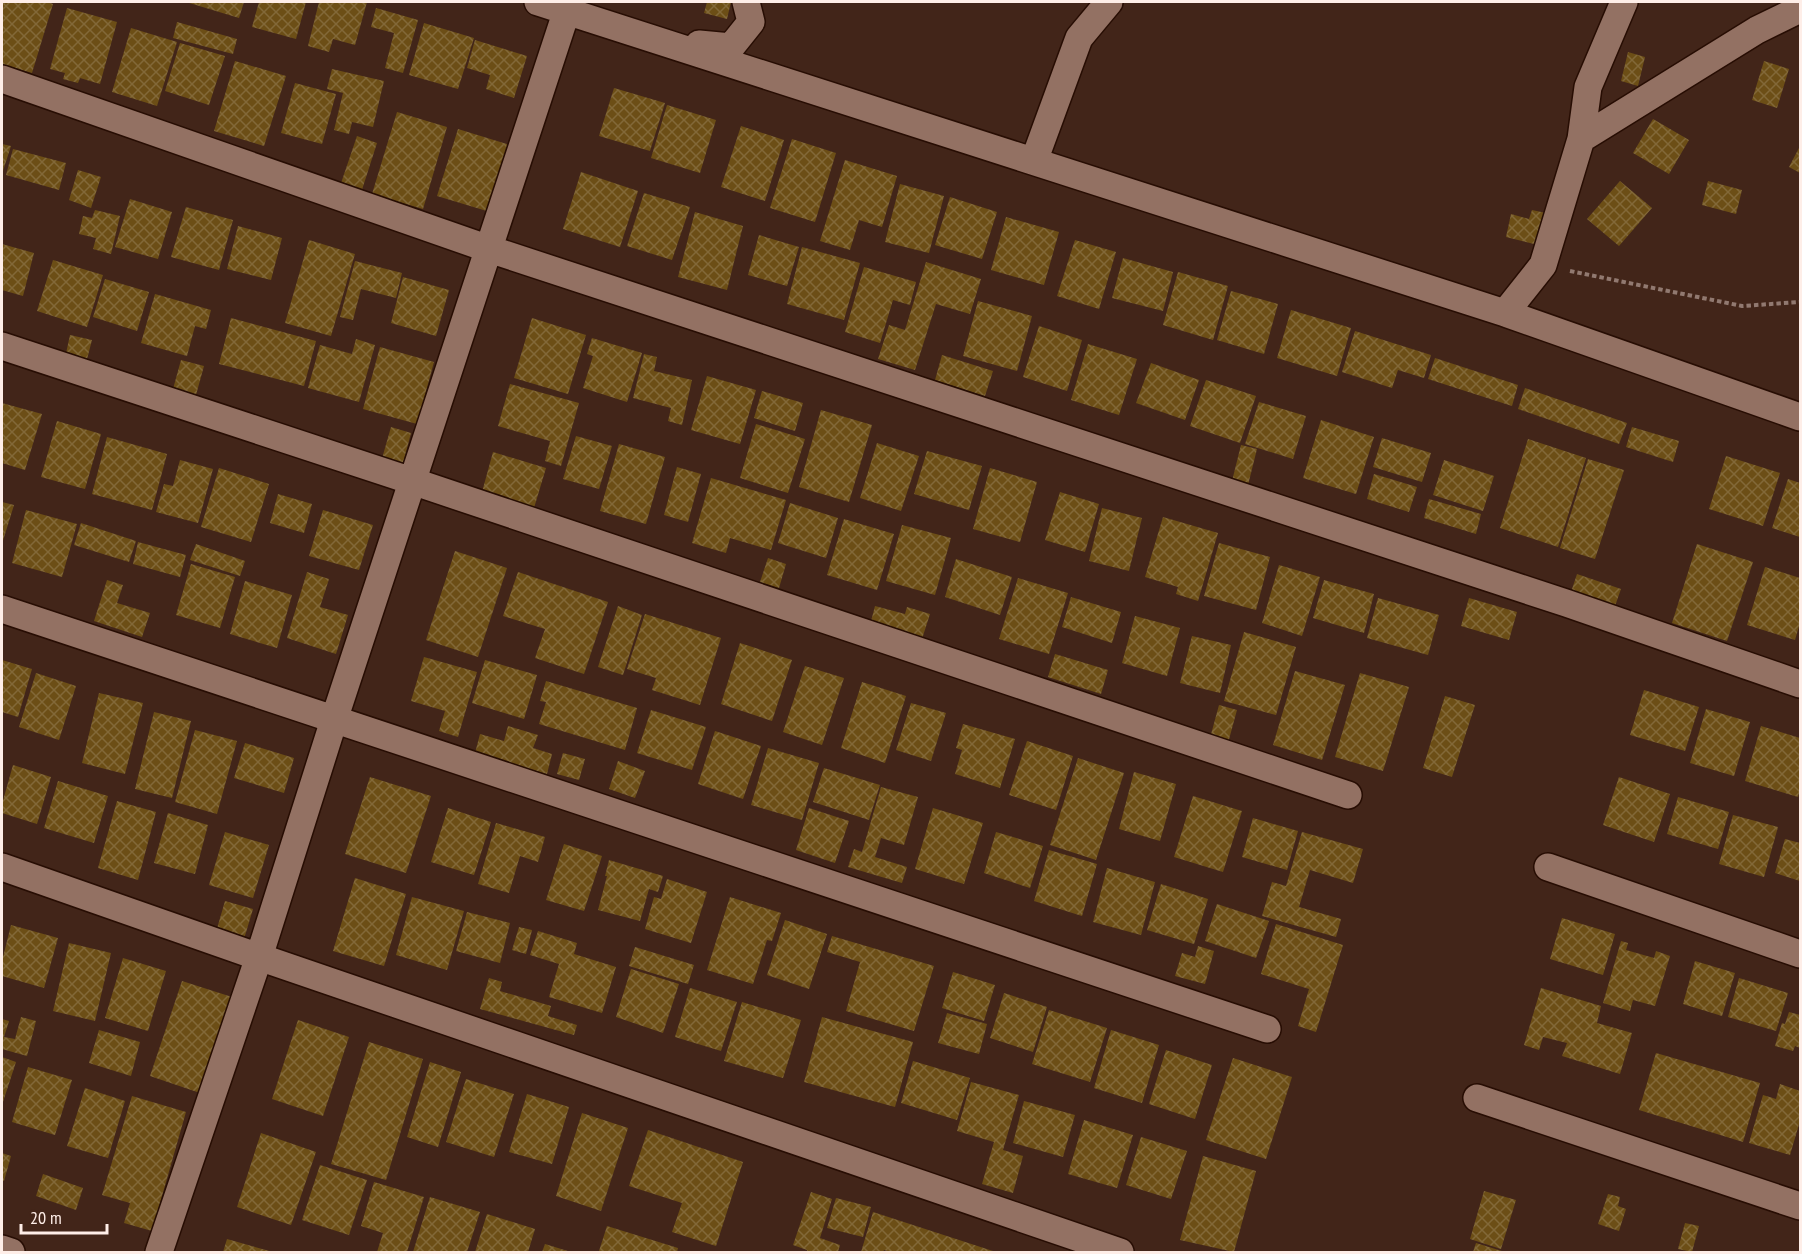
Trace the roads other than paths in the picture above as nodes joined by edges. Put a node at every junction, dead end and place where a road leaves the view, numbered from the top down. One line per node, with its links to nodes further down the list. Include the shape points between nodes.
1 (538, 2): 6 (street)
2 (746, 2): 7 (street, via 751,22 731,48)
3 (1109, 2): 10 (street, via 1079,38)
4 (1624, 2): 9 (street, via 1588,87)
5 (1800, 9): 9 (street, via 1757,30)
6 (567, 10): 7 (street); 11 (street)
7 (651, 38): 10 (street)
8 (2, 79): 11 (street)
9 (1581, 140): 12 (street, via 1543,265)
10 (1034, 161): 12 (street)
11 (489, 249): 15 (street); 17 (street, via 1566,603)
12 (1505, 313): 14 (street)
13 (2, 346): 15 (street)
14 (1800, 417)
15 (412, 481): 18 (street); 19 (street)
16 (2, 609): 18 (street)
17 (1800, 684)
18 (334, 720): 23 (street); 24 (street)
19 (1348, 795)
20 (2, 867): 23 (street)
21 (1548, 867): 22 (street)
22 (1800, 954)
23 (259, 957): 29 (street); 30 (street)
24 (1267, 1029)
25 (1477, 1098): 26 (street)
26 (1800, 1206)
27 (2, 1249): 28 (street)
28 (11, 1252)
29 (159, 1252)
30 (1120, 1252)

